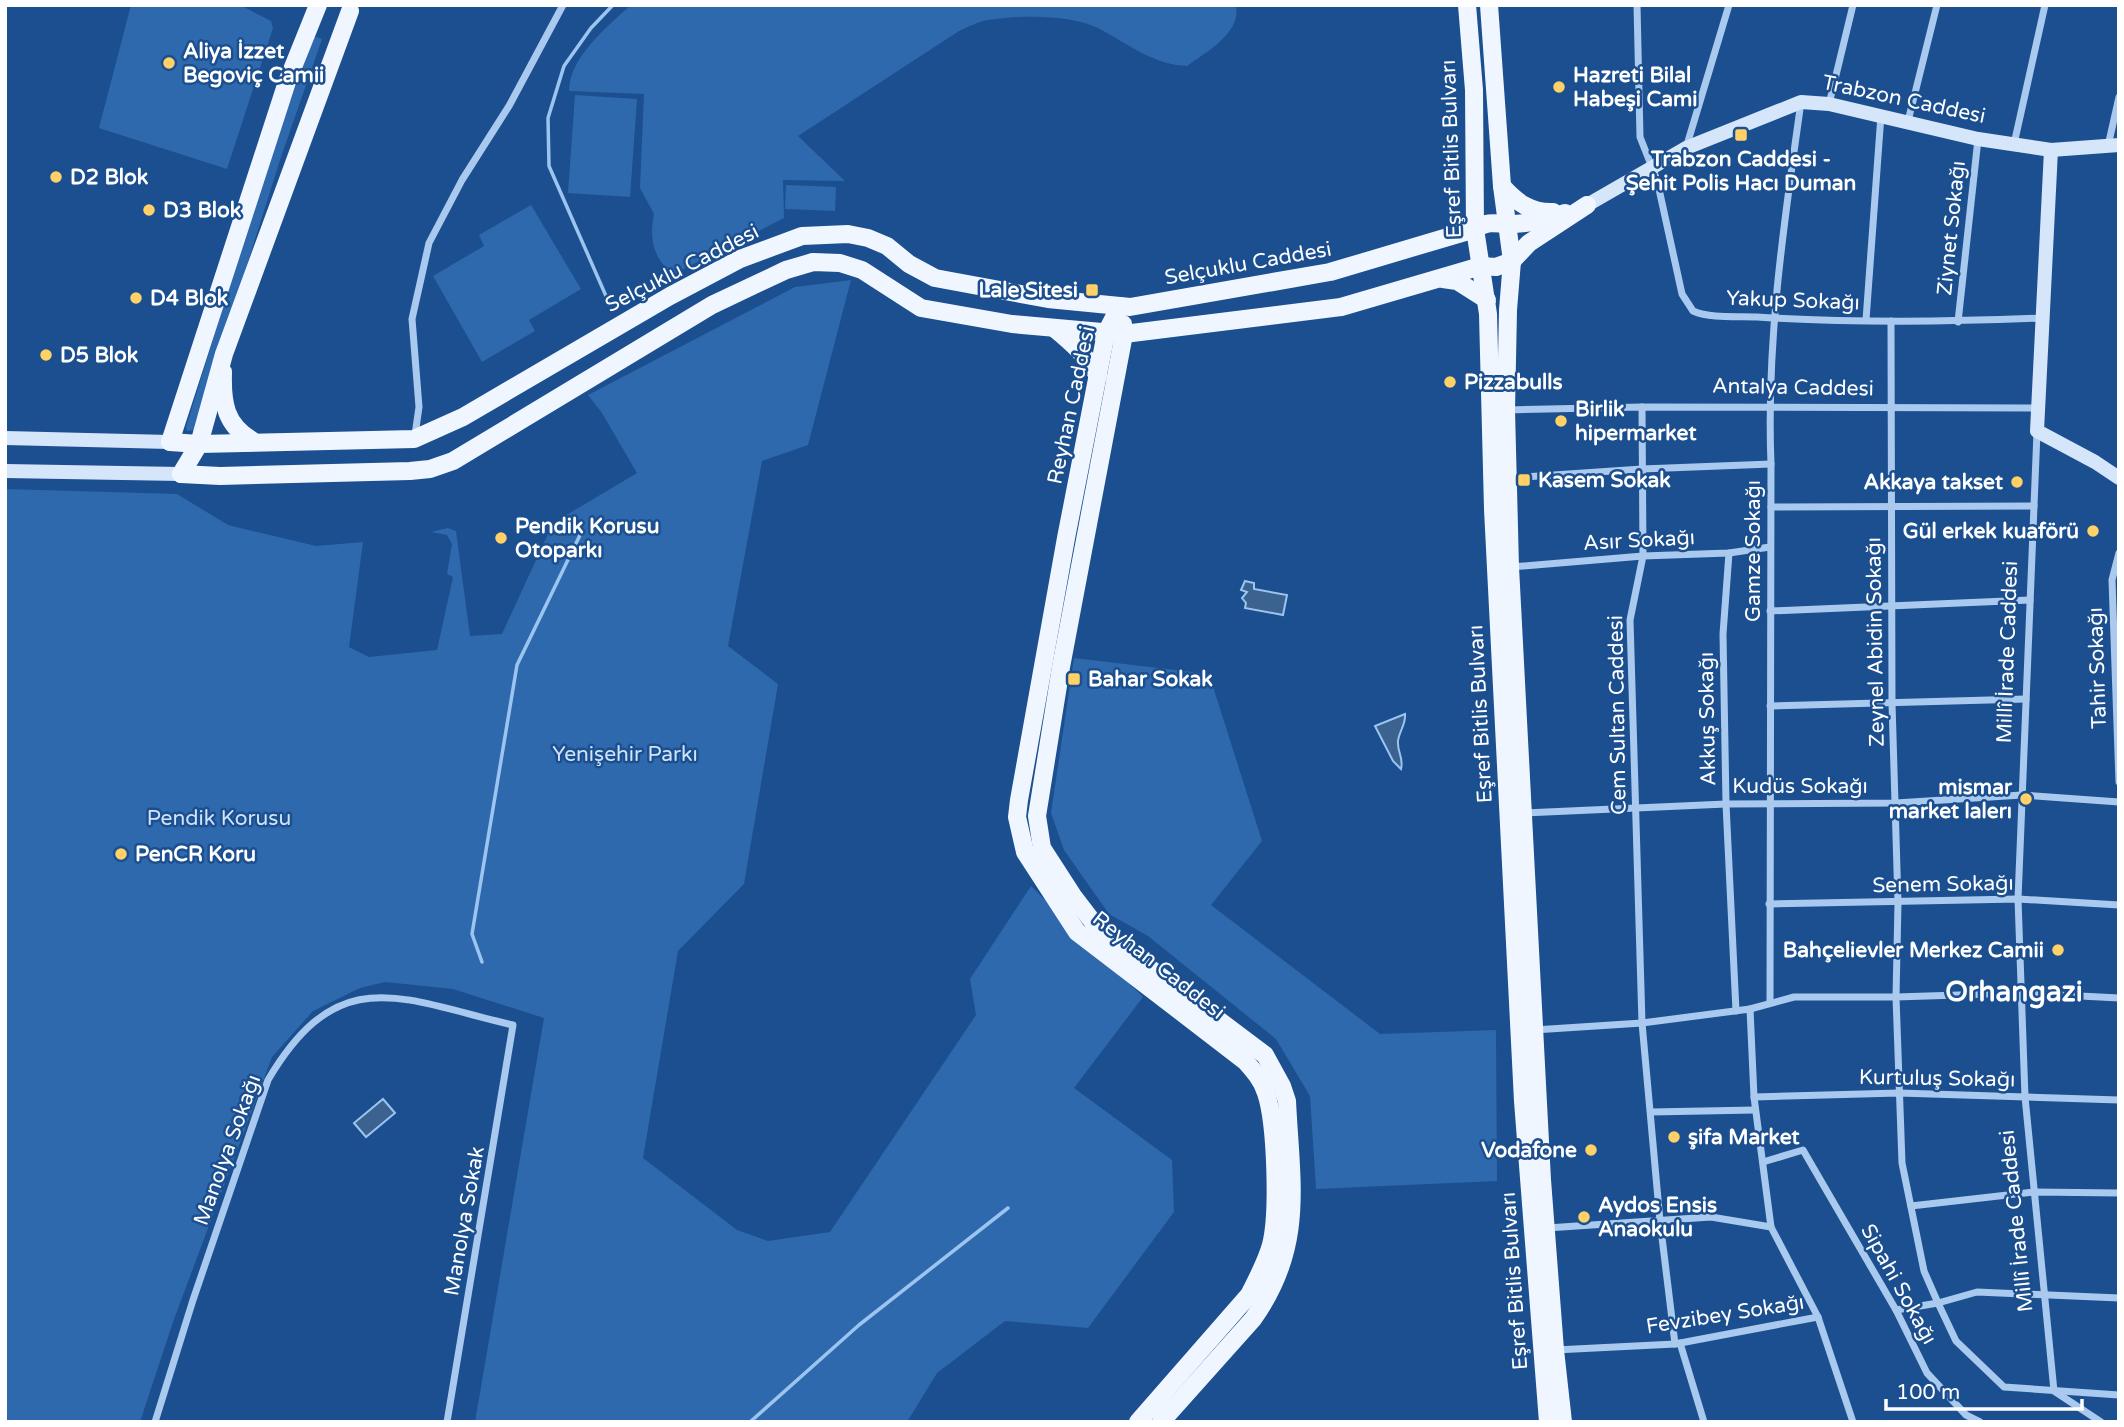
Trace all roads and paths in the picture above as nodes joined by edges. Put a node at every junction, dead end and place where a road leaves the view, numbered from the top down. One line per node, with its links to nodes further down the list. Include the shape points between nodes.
1 (318, 5): 10 (main road, via 336,16); 49 (main road, via 287,82)
2 (563, 5): 47 (street, via 429,243 412,319 419,407)
3 (1467, 5): 25 (main road, Eşref Bitlis Bulvarı, via 1475,90)
4 (1489, 5): 22 (main road, Eşref Bitlis Bulvarı)
5 (1637, 5): 21 (street, via 1640,137)
6 (1729, 5): 19 (street)
7 (1853, 5): 13 (street)
8 (1937, 5): 15 (street)
9 (2045, 5): 17 (street)
10 (352, 8): 38 (main road)
11 (2119, 97): 18 (street)
12 (1801, 102): 13 (main road, Trabzon Caddesi); 19 (main road, Trabzon Caddesi); 31 (street, Gamze Sokağı)
13 (1829, 104): 14 (main road, Trabzon Caddesi)
14 (1881, 114): 15 (main road, Trabzon Caddesi); 33 (street)
15 (1908, 121): 16 (main road, Trabzon Caddesi)
16 (1978, 139): 17 (main road, Trabzon Caddesi); 35 (street, Ziynet Sokağı)
17 (2014, 144): 20 (main road, Trabzon Caddesi)
18 (2113, 146): 20 (main road, Trabzon Caddesi)
19 (1685, 148): 21 (main road, Trabzon Caddesi)
20 (2051, 150): 32 (main road, Millî İrade Caddesi)
21 (1652, 167): 23 (main road, Trabzon Caddesi); 31 (street, Yakup Sokağı, via 1682,294 1690,307 1698,313)
22 (1502, 186): 23 (main road, via 1525,206 1541,212); 24 (main road, Eşref Bitlis Bulvarı)
23 (1587, 205): 24 (main road, Selçuklu Caddesi); 26 (main road, Trabzon Caddesi, via 1529,243)
24 (1509, 224): 25 (main road, Selçuklu Caddesi, via 1495,221); 26 (main road, Eşref Bitlis Bulvarı)
25 (1475, 229): 27 (main road, Eşref Bitlis Bulvarı); 30 (main road, Selçuklu Caddesi, via 1330,272)
26 (1512, 261): 27 (main road); 44 (main road, Eşref Bitlis Bulvarı)
27 (1481, 266): 28 (main road); 29 (main road, Eşref Bitlis Bulvarı)
28 (1440, 279): 29 (main road, via 1457,281); 37 (main road, via 1341,307)
29 (1487, 300): 91 (main road, Eşref Bitlis Bulvarı, via 1493,509)
30 (1120, 306): 37 (main road, Reyhan Caddesi); 47 (main road, Selçuklu Caddesi, via 1048,299 934,278 868,238 802,236 705,277 463,417)
31 (1775, 318): 33 (street, Yakup Sokağı); 41 (street, Gamze Sokağı)
32 (2043, 318): 35 (street, Yakup Sokağı); 42 (main road, Millî İrade Caddesi)
33 (1866, 320): 34 (street, Yakup Sokağı)
34 (1891, 321): 35 (street, Yakup Sokağı); 43 (street, Zeynel Abidin Sokağı)
35 (1958, 322)
36 (1054, 328): 37 (main road); 39 (main road); 54 (main road, via 921,308 862,270 813,262 712,305 453,461 410,471)
37 (1115, 333): 39 (main road, Reyhan Caddesi); 117 (main road, Reyhan Caddesi, via 1038,831 1055,870 1099,930 1265,1055 1287,1101 1292,1213 1284,1259 1266,1301)
38 (224, 354): 48 (main road, via 225,405 230,421); 50 (main road)
39 (1098, 376): 116 (main road, Reyhan Caddesi, via 1019,800 1020,834 1025,852 1077,932 1258,1075 1272,1118 1275,1188 1271,1245 1249,1295)
40 (1642, 407): 41 (street, Antalya Caddesi); 44 (street, Antalya Caddesi); 52 (street, Cem Sultan Caddesi)
41 (1769, 407): 43 (street, Antalya Caddesi); 51 (street, Gamze Sokağı)
42 (2038, 408): 43 (street, Antalya Caddesi); 45 (main road, Millî İrade Caddesi)
43 (1889, 409): 59 (street, Zeynel Abidin Sokağı)
44 (1506, 410): 55 (main road, Eşref Bitlis Bulvarı)
45 (2037, 431): 56 (main road); 57 (street, Millî İrade Caddesi)
46 (5, 438): 49 (main road, Selçuklu Caddesi)
47 (414, 439): 48 (main road, Selçuklu Caddesi)
48 (253, 441): 50 (main road, Selçuklu Caddesi)
49 (170, 442): 50 (main road, Selçuklu Caddesi); 54 (main road)
50 (199, 443): 54 (main road)
51 (1771, 464): 52 (street); 58 (street, Gamze Sokağı)
52 (1642, 469): 55 (street); 63 (street, Cem Sultan Caddesi)
53 (5, 471): 54 (main road)
54 (181, 474)
55 (1508, 478): 64 (main road, Eşref Bitlis Bulvarı)
56 (2119, 478)
57 (2034, 506): 59 (street); 65 (street, Millî İrade Caddesi)
58 (1771, 507): 59 (street); 60 (street, Gamze Sokağı)
59 (1891, 507): 66 (street, Zeynel Abidin Sokağı)
60 (1770, 547): 61 (street, Asır Sokağı); 67 (street, Gamze Sokağı)
61 (1729, 553): 63 (street, Asır Sokağı); 75 (street, Akkuş Sokağı, via 1723,634)
62 (2119, 553): 71 (street, Tahir Sokağı, via 2112,580)
63 (1643, 556): 64 (street, Asır Sokağı); 77 (street, Cem Sultan Caddesi, via 1630,620)
64 (1510, 567): 78 (main road, Eşref Bitlis Bulvarı)
65 (2030, 600): 66 (street); 68 (street, Millî İrade Caddesi)
66 (1892, 606): 67 (street); 69 (street, Zeynel Abidin Sokağı)
67 (1770, 611): 70 (street, Gamze Sokağı)
68 (2026, 699): 69 (street); 72 (street, Millî İrade Caddesi)
69 (1892, 703): 70 (street); 74 (street, Zeynel Abidin Sokağı)
70 (1770, 706): 76 (street, Gamze Sokağı)
71 (2119, 782)
72 (2022, 795): 73 (street, Kudüs Sokağı); 74 (street, Kudüs Sokağı); 79 (street, Millî İrade Caddesi)
73 (2119, 802)
74 (1896, 803): 76 (street, Kudüs Sokağı); 80 (street, Zeynel Abidin Sokağı)
75 (1726, 804): 76 (street, Kudüs Sokağı); 77 (street, Kudüs Sokağı); 88 (street, Akkuş Sokağı)
76 (1771, 805): 81 (street, Gamze Sokağı)
77 (1636, 807): 78 (street, Kudüs Sokağı); 89 (street, Cem Sultan Caddesi)
78 (1523, 813): 91 (main road, Eşref Bitlis Bulvarı)
79 (2018, 900): 80 (street, Senem Sokağı); 82 (street, Senem Sokağı); 83 (street, Millî İrade Caddesi)
80 (1898, 903): 81 (street, Senem Sokağı); 84 (street, Zeynel Abidin Sokağı)
81 (1769, 904): 86 (street, Gamze Sokağı)
82 (2119, 905)
83 (2021, 993): 84 (street); 85 (street); 94 (street, Millî İrade Caddesi)
84 (1896, 997): 86 (street, via 1794,997); 92 (street, Zeynel Abidin Sokağı)
85 (2119, 998)
86 (1770, 1003): 87 (street)
87 (1750, 1009): 88 (street); 93 (street)
88 (1736, 1011): 89 (street)
89 (1642, 1023): 91 (street); 97 (street, Cem Sultan Caddesi)
90 (513, 1025): 114 (street, Manolya Sokağı, via 393,997 365,997 318,1018 284,1054 268,1080); 115 (street, Manolya Sokak)
91 (1527, 1030): 104 (main road, Eşref Bitlis Bulvarı); 118 (main road, Eşref Bitlis Bulvarı)
92 (1899, 1093): 93 (street, Kurtuluş Sokağı); 94 (street, Kurtuluş Sokağı); 101 (street, Zeynel Abidin Sokağı, via 1902,1163)
93 (1754, 1097): 96 (street)
94 (2025, 1097): 95 (street, Kurtuluş Sokağı); 99 (street, Millî İrade Caddesi)
95 (2119, 1100)
96 (1755, 1110): 97 (street); 98 (street)
97 (1651, 1112): 102 (street, Cem Sultan Caddesi)
98 (1763, 1162): 103 (street); 108 (street, Sipahi Sokağı, via 1803,1150)
99 (2034, 1192): 100 (street); 101 (street); 105 (street, Millî İrade Caddesi)
100 (2119, 1194)
101 (1911, 1206): 107 (street, Zeynel Abidin Sokağı, via 1924,1271)
102 (1660, 1221): 103 (street, via 1711,1217); 104 (street); 110 (street, Cem Sultan Caddesi)
103 (1771, 1227): 109 (street)
104 (1546, 1228): 111 (main road, Eşref Bitlis Bulvarı)
105 (2044, 1294): 106 (street); 107 (street, via 1977,1292); 112 (street, Millî İrade Caddesi)
106 (2119, 1298)
107 (1938, 1303): 108 (street); 112 (street, Zeynel Abidin Sokağı, via 1956,1341 2004,1387)
108 (1896, 1310): 122 (street, Sipahi Sokağı, via 1927,1373 1966,1416)
109 (1818, 1317): 110 (street, Fevzibey Sokağı); 121 (street)
110 (1677, 1344): 111 (street, Fevzibey Sokağı); 120 (street, Cem Sultan Caddesi)
111 (1555, 1350): 119 (main road, Eşref Bitlis Bulvarı)
112 (2054, 1391): 113 (street, Zeynel Abidin Sokağı); 123 (street)
113 (2119, 1395)
114 (155, 1422)
115 (447, 1422)
116 (1138, 1422)
117 (1161, 1422)
118 (1548, 1422)
119 (1563, 1422)
120 (1704, 1422)
121 (1853, 1422)
122 (1980, 1422)
123 (2101, 1422)

